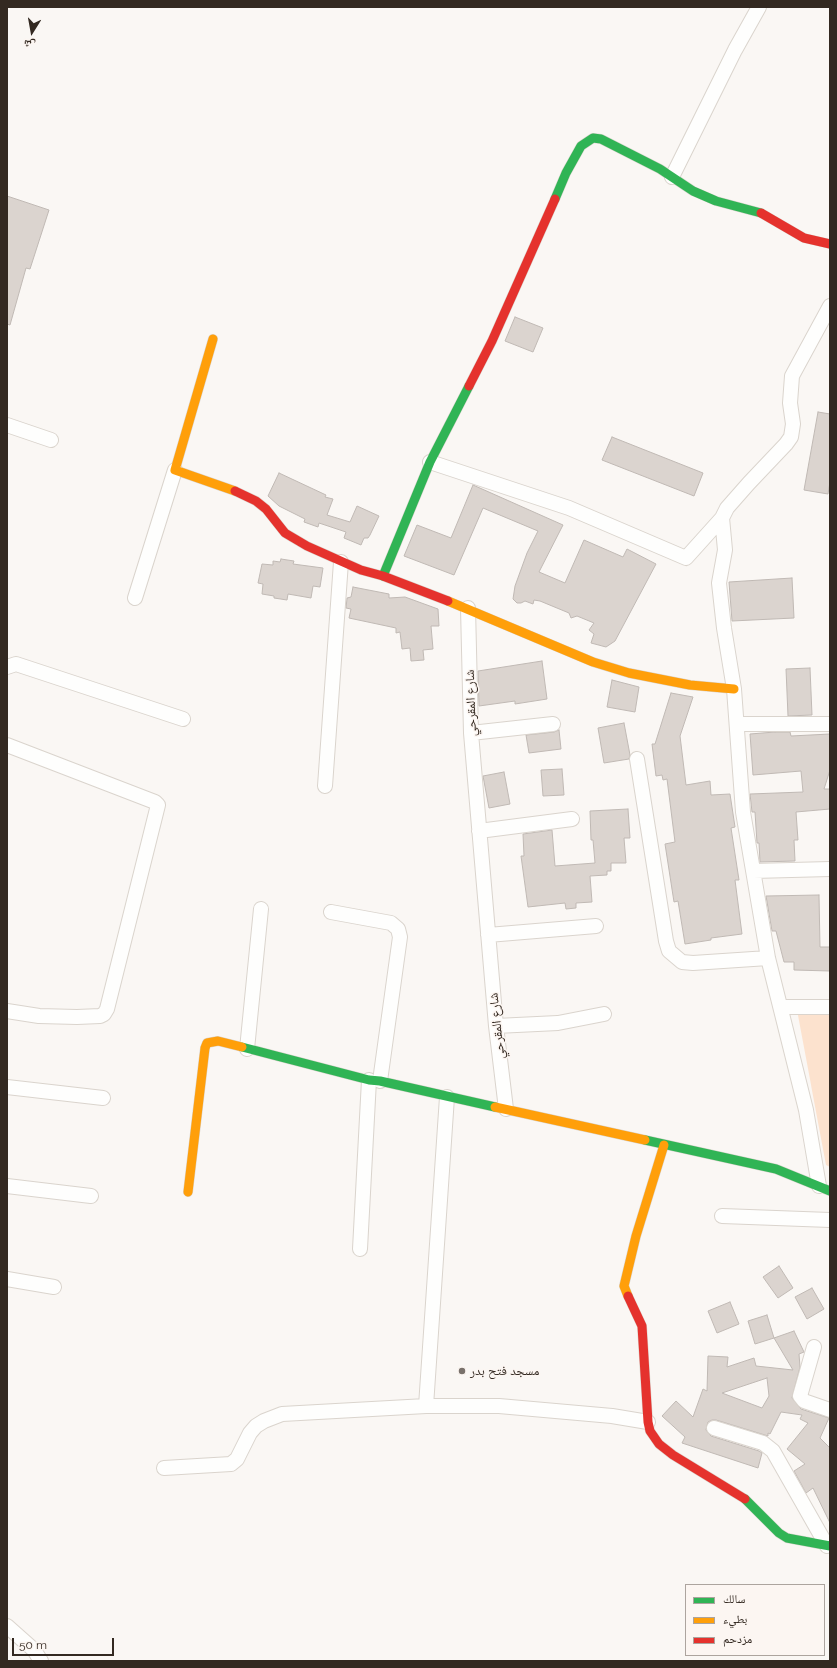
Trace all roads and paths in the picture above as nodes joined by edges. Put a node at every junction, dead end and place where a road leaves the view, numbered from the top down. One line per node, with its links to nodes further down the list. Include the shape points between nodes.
1 (759, 7): 2 (street)
2 (672, 177): 3 (street, via 693,191 716,201 763,214 804,238); 8 (street, via 601,139 594,138 581,146 557,192 492,341)
3 (830, 244)
4 (830, 306): 10 (street, via 792,376 791,437 727,508)
5 (213, 339): 9 (street)
6 (7, 425): 7 (street)
7 (51, 440)
8 (430, 462): 10 (street, via 569,508 686,558); 12 (street)
9 (175, 470): 11 (street, via 256,501 266,509 285,533); 13 (street)
10 (722, 518): 16 (street, via 725,550 719,583)
11 (341, 562): 12 (street); 24 (street)
12 (383, 576): 14 (street)
13 (135, 598)
14 (468, 608): 16 (street, via 593,662 629,673 690,685); 21 (street, شارع المقرحي)
15 (7, 667): 17 (street, via 16,664)
16 (734, 689): 19 (street)
17 (183, 719)
18 (553, 724): 21 (street)
19 (738, 724): 20 (street); 28 (street, via 743,812)
20 (830, 724)
21 (471, 733): 26 (street, شارع المقرحي)
22 (7, 745): 36 (street, via 158,805 104,1014 77,1017 39,1016)
23 (637, 759): 33 (street, via 669,951 682,962 693,963)
24 (325, 786)
25 (572, 818): 26 (street)
26 (479, 831): 32 (street, شارع المقرحي)
27 (830, 869): 28 (street)
28 (753, 872): 33 (street)
29 (261, 910): 39 (street)
30 (331, 912): 40 (street, via 391,923 398,928 400,937)
31 (596, 926): 32 (street)
32 (488, 935): 38 (street, شارع المقرحي)
33 (768, 958): 34 (street)
34 (781, 1007): 35 (street); 47 (street)
35 (830, 1007)
36 (7, 1011)
37 (604, 1014): 38 (street, via 558,1023)
38 (496, 1026): 44 (street, شارع المقرحي)
39 (247, 1049): 40 (street); 48 (street, via 218,1041 207,1043)
40 (375, 1080): 42 (street); 52 (street)
41 (7, 1087): 43 (street)
42 (447, 1097): 44 (street); 56 (street)
43 (104, 1098)
44 (506, 1109): 45 (street)
45 (664, 1145): 47 (street, via 776,1169); 58 (street, via 636,1236 624,1286 642,1326)
46 (7, 1186): 49 (street)
47 (825, 1189)
48 (188, 1192)
49 (91, 1196)
50 (722, 1216): 51 (street)
51 (830, 1220)
52 (360, 1249)
53 (7, 1279): 54 (street)
54 (54, 1287)
55 (814, 1347): 57 (street, via 800,1396 804,1401)
56 (426, 1406): 58 (street, via 499,1406 612,1416); 60 (street, via 282,1414 256,1426 237,1459 231,1464)
57 (830, 1410)
58 (648, 1422): 61 (street, via 650,1431 659,1444 743,1497 779,1533 787,1538)
59 (714, 1428): 61 (street, via 763,1443 773,1451)
60 (164, 1468)
61 (828, 1546)
62 (7, 1626): 63 (street, via 34,1650)
63 (41, 1661)

